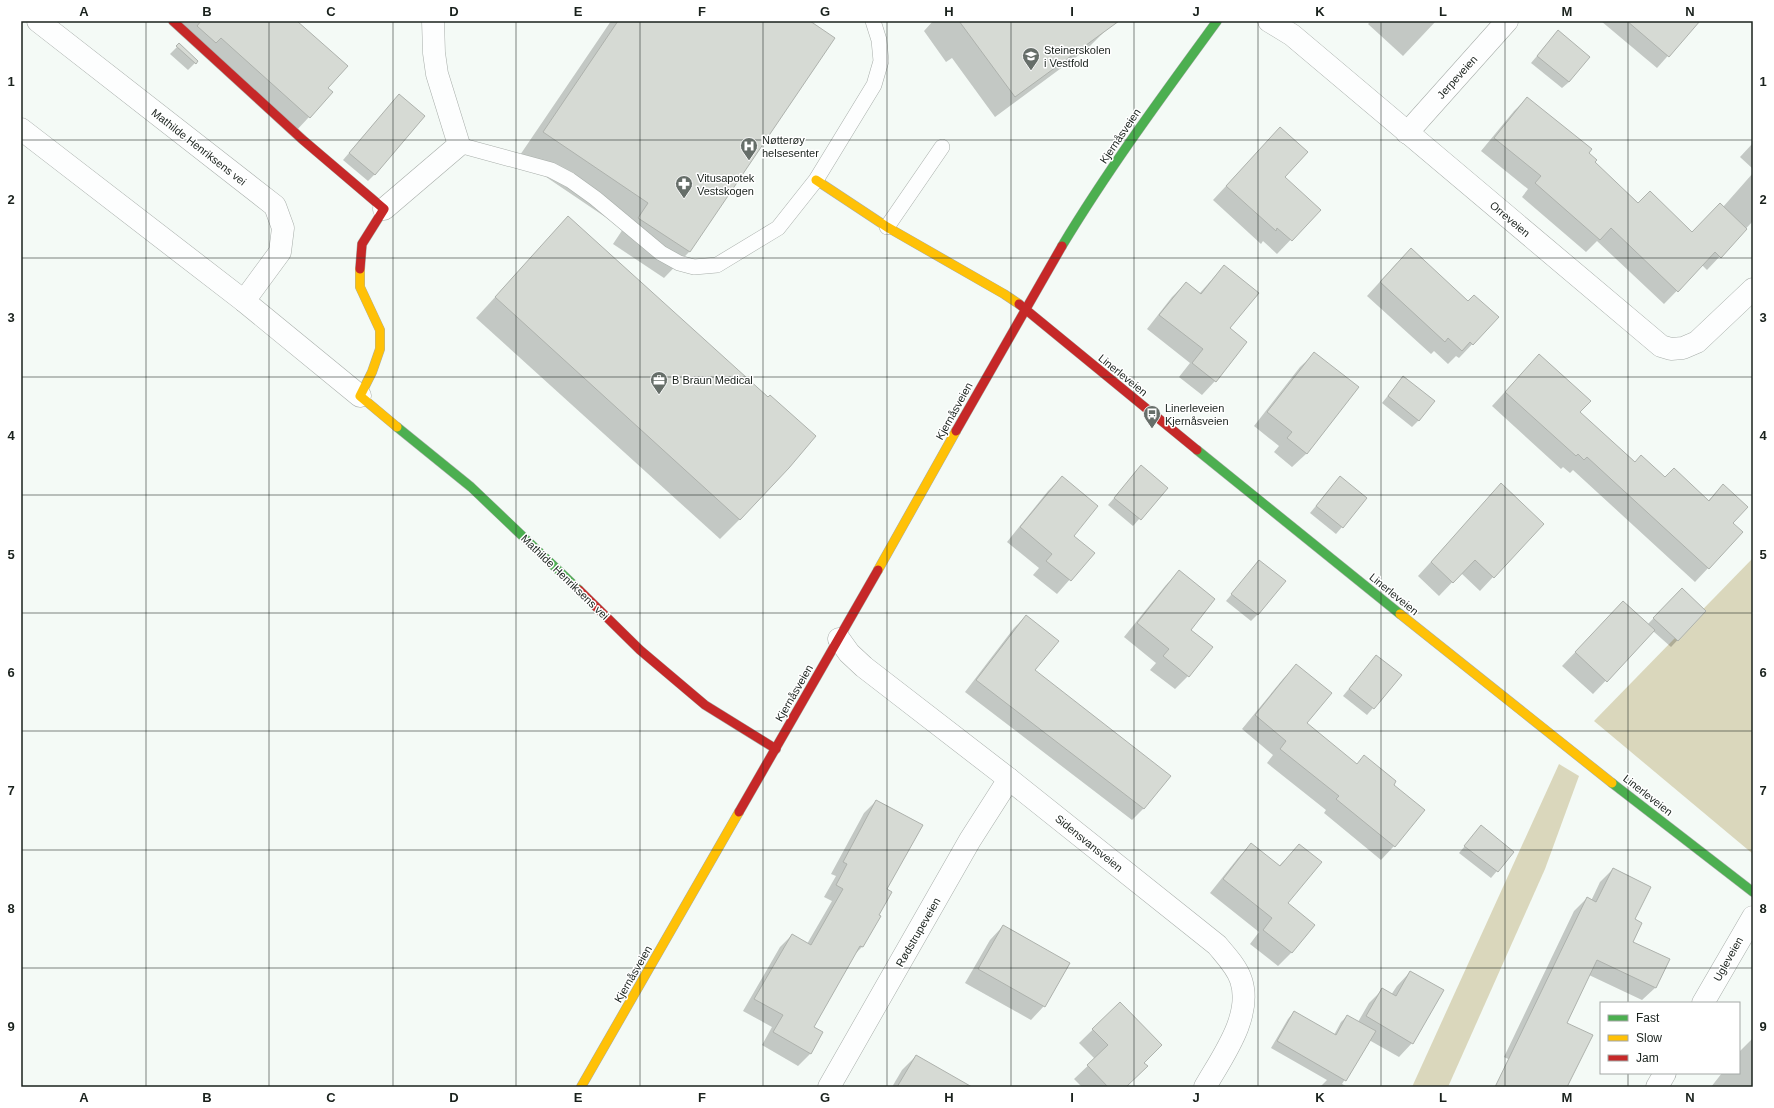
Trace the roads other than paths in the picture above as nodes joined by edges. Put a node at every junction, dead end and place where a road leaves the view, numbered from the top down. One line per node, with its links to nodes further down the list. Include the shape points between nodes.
1 (38, 21): 16 (street, Mathilde Henriksens vei, via 275,206 283,228 280,252)
2 (173, 21): 13 (street, via 303,140)
3 (433, 21): 10 (street, via 437,74)
4 (873, 21): 12 (lane, via 880,40 881,61 874,85)
5 (1217, 21): 17 (street, Kjernåsveien, via 1145,120 1078,220)
6 (1269, 21): 9 (street, Orreveien, via 1292,35)
7 (1507, 21): 9 (street, Jerpeveien)
8 (21, 129): 16 (street, Mathilde Henriksens vei)
9 (1407, 132): 15 (street, Orreveien, via 1661,346 1670,349 1683,348 1697,342)
10 (459, 145): 12 (lane, via 552,170 595,198 661,253 679,263 694,267 717,265 778,228); 13 (street)
11 (942, 147): 14 (lane)
12 (816, 180): 14 (street)
13 (384, 209): 18 (street, via 362,244 360,287 380,330 380,349)
14 (887, 227): 17 (street, via 1004,294)
15 (1753, 289)
16 (244, 301): 18 (street, Mathilde Henriksens vei)
17 (1025, 309): 19 (street, Kjernåsveien); 22 (street, Linerleveien, via 1060,340 1578,756)
18 (360, 396): 20 (street, Mathilde Henriksens vei, via 471,487 640,650 705,705)
19 (839, 639): 20 (street, Kjernåsveien); 21 (street, Sidensvansveien, via 864,668)
20 (776, 749): 26 (street, Kjernåsveien)
21 (1010, 779): 27 (street, Rødstrupeveien, via 970,840); 28 (street, Sidensvansveien, via 1217,945 1231,962 1241,980 1244,1007 1237,1030)
22 (1753, 892)
23 (1753, 916): 24 (street, Ugleveien)
24 (1705, 1002)
25 (1664, 1074): 29 (street)
26 (581, 1087)
27 (829, 1087)
28 (1205, 1087)
29 (1657, 1087)

